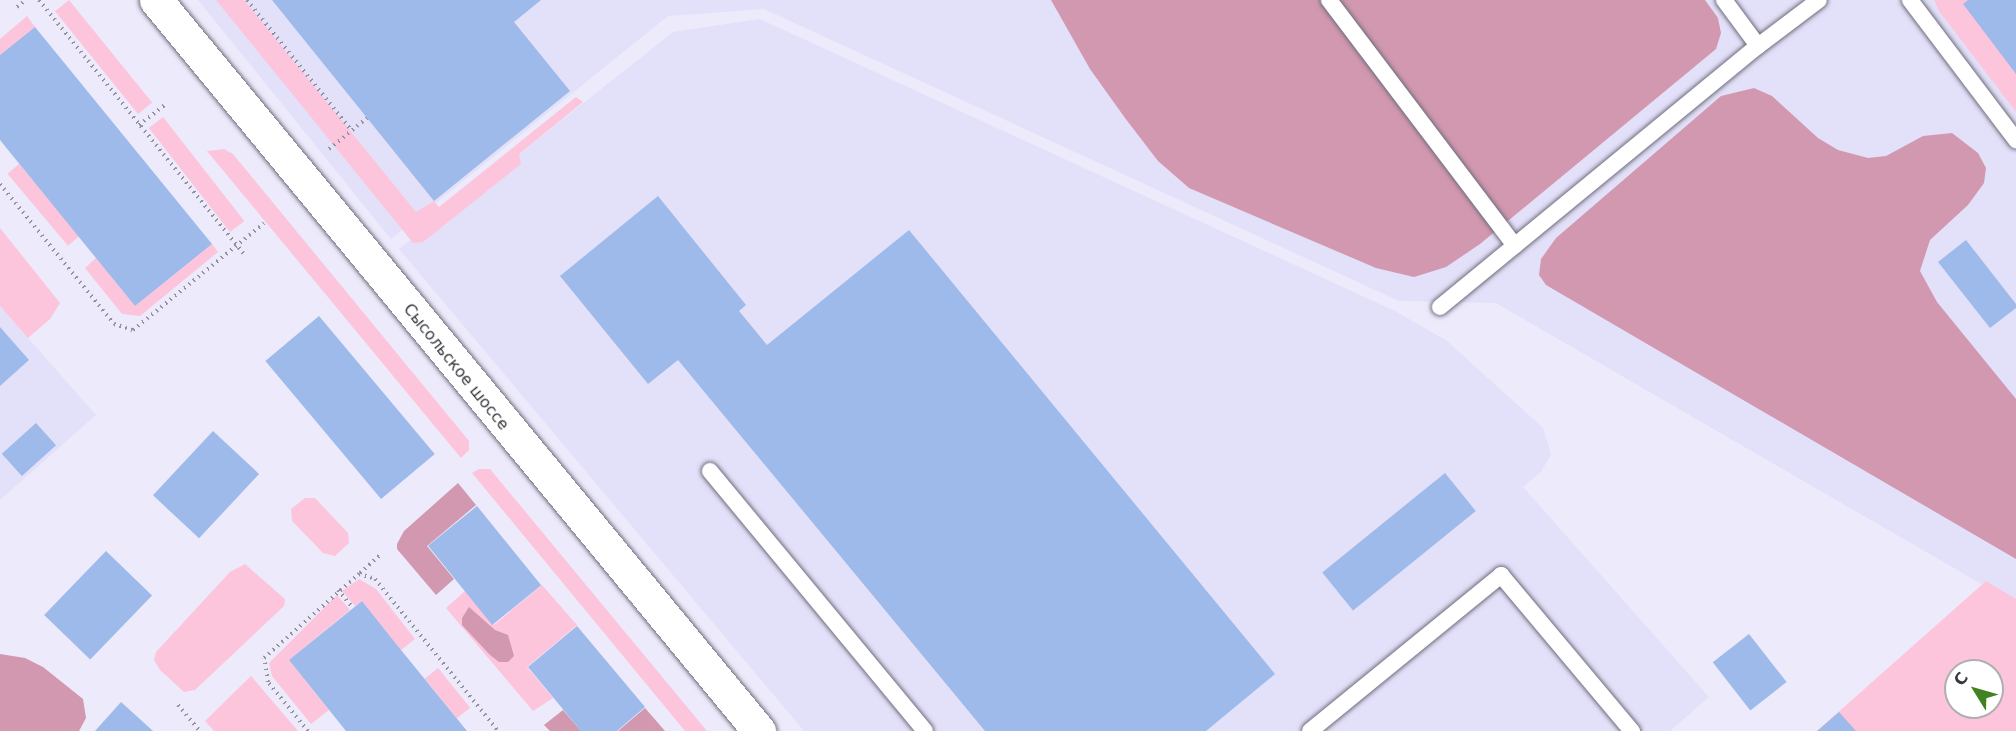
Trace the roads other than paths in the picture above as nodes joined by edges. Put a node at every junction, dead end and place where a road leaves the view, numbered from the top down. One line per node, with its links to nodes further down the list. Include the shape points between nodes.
1 (156, 0): 11 (main road, Сысольское шоссе)
2 (1329, 0): 8 (lane)
3 (1724, 0): 6 (lane)
4 (1819, 0): 6 (lane)
5 (1910, 0): 7 (lane)
6 (1758, 46): 8 (lane)
7 (2016, 140)
8 (1515, 246): 9 (lane)
9 (1440, 308)
10 (710, 471): 12 (lane)
11 (749, 728)
12 (925, 731)
13 (1310, 731): 14 (lane, via 1501,575)
14 (1632, 731)

